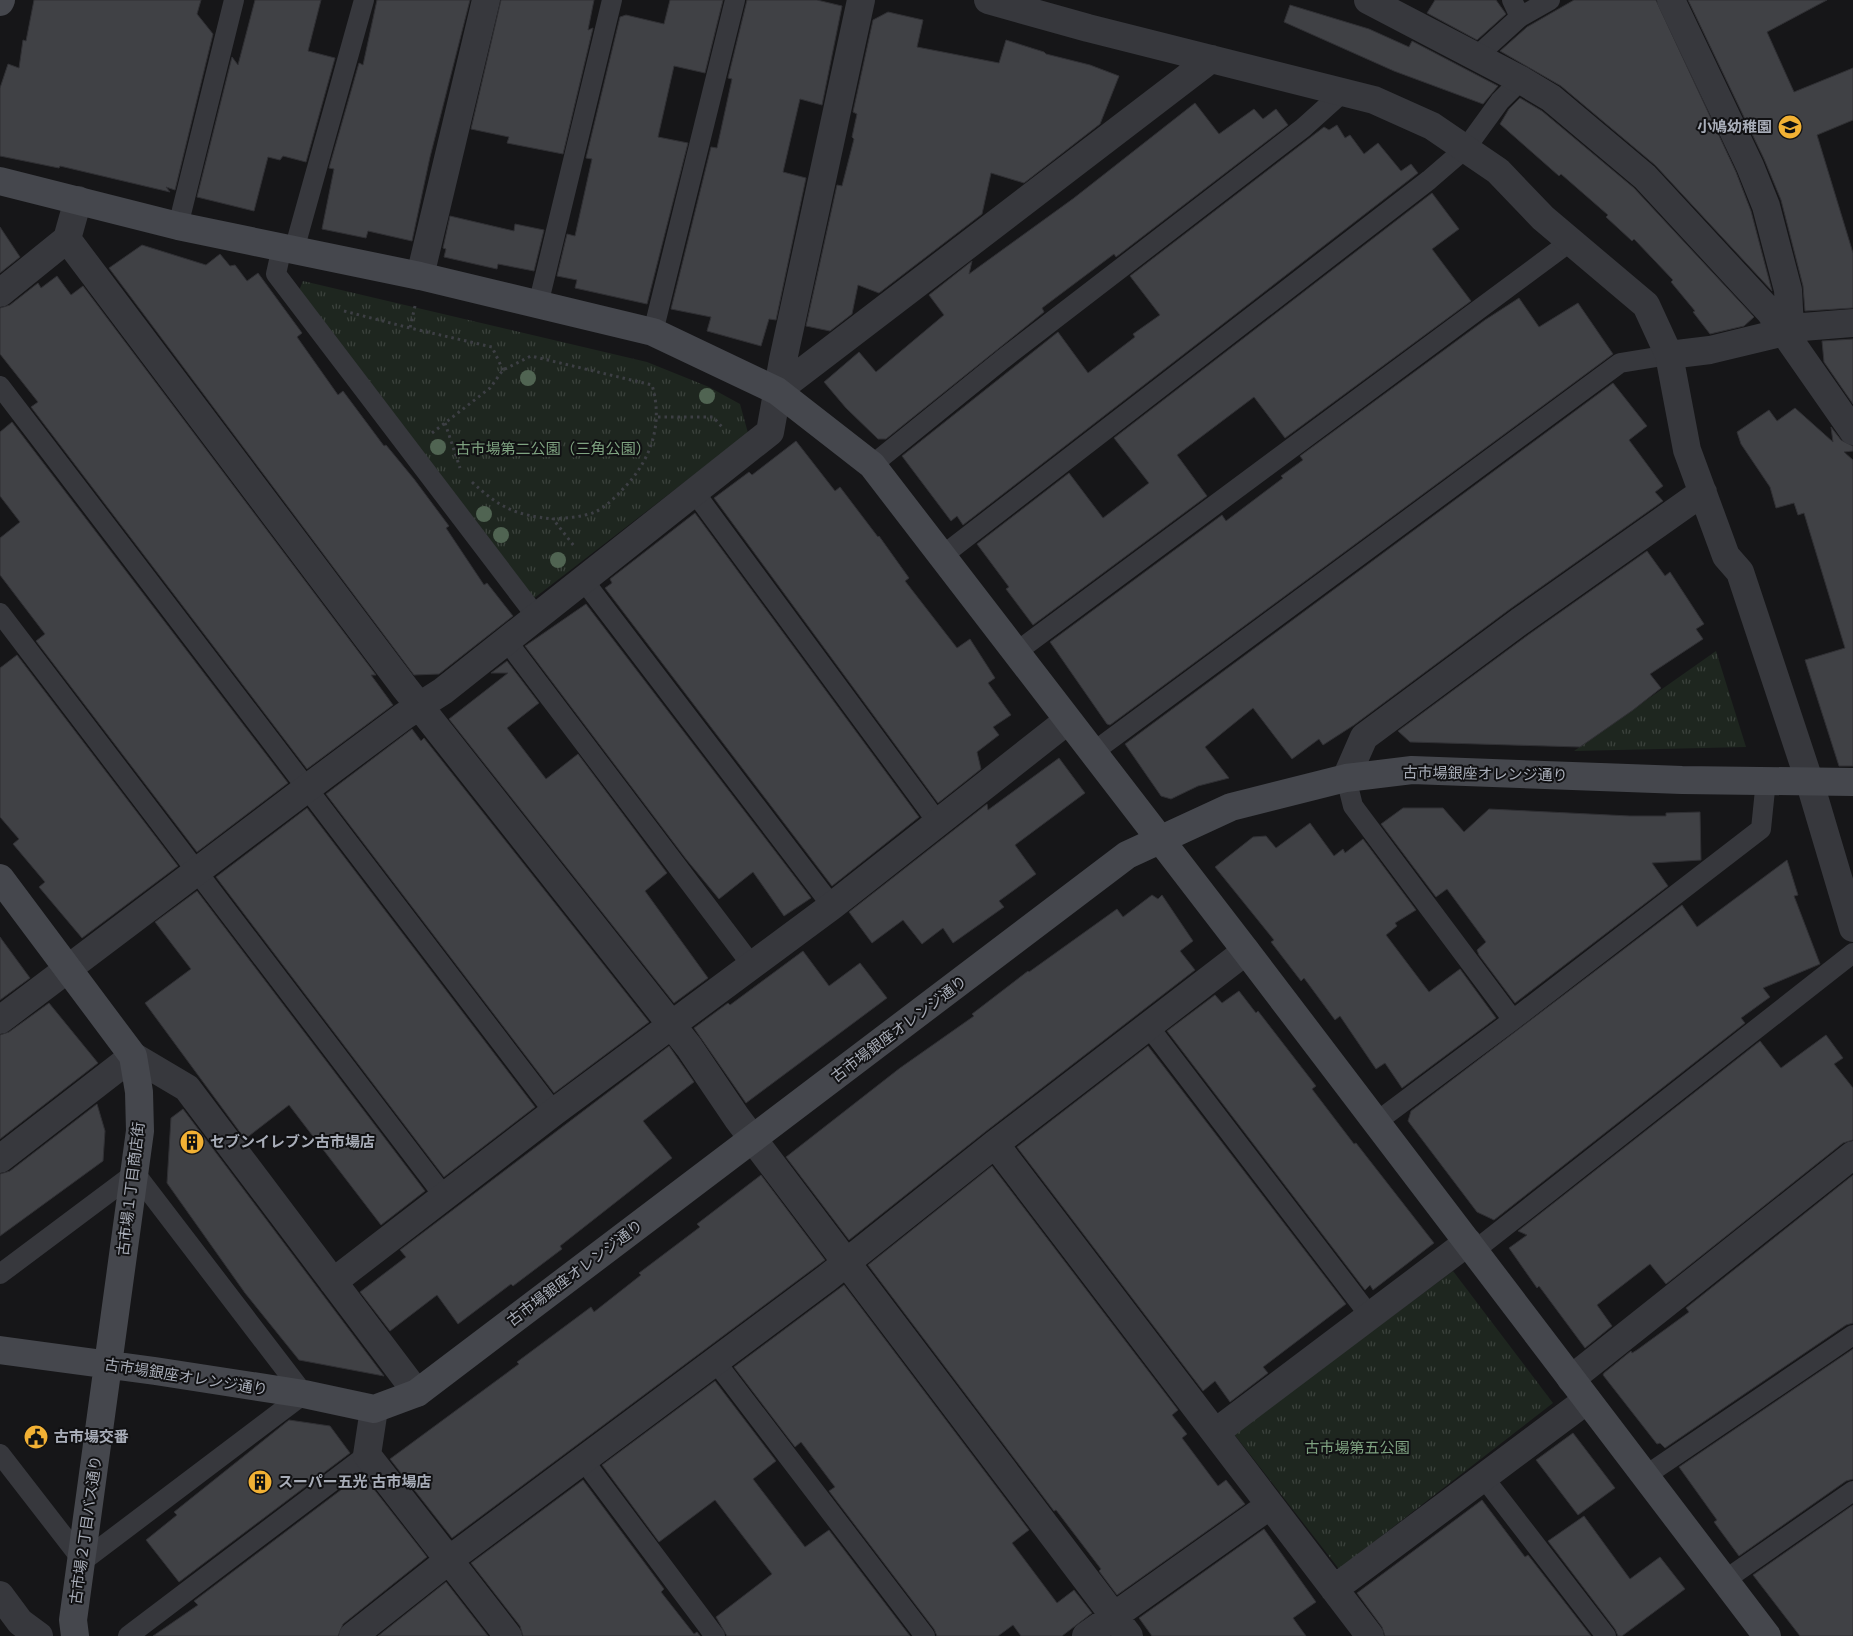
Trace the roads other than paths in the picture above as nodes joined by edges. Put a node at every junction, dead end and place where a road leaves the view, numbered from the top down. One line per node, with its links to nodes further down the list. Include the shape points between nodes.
1 (234, 0): 19 (lane)
2 (364, 0): 22 (lane)
3 (486, 0): 23 (street)
4 (612, 0): 25 (lane)
5 (735, 0): 28 (lane)
6 (861, 0): 31 (street)
7 (988, 0): 13 (street)
8 (1368, 0): 12 (street)
9 (1550, 0): 11 (lane)
10 (1671, 0): 27 (street, via 1766,206 1788,290)
11 (1516, 9): 12 (lane)
12 (1476, 57): 14 (street)
13 (1211, 59): 15 (street); 31 (street)
14 (1521, 80): 16 (lane, via 1500,101); 27 (street, via 1551,98 1646,177)
15 (1343, 92): 16 (street, via 1374,100 1432,126); 33 (lane, via 1303,128 1003,359)
16 (1466, 148): 21 (street, via 1498,171 1543,218); 36 (lane, via 1429,180)
17 (0, 181): 18 (street)
18 (78, 200): 19 (street); 20 (street)
19 (178, 226): 22 (street)
20 (67, 239): 24 (street); 42 (street)
21 (1571, 241): 29 (street, via 1646,305); 41 (lane)
22 (288, 248): 23 (street); 39 (lane, via 276,274)
23 (418, 287): 25 (street)
24 (0, 293)
25 (538, 305): 28 (street)
26 (1853, 323): 27 (street)
27 (1787, 330): 29 (street, via 1710,350); 32 (street)
28 (653, 332): 31 (street)
29 (1669, 356): 35 (street, via 1687,450); 44 (lane, via 1620,363)
30 (0, 386): 49 (lane)
31 (777, 391): 33 (street); 34 (street, via 770,432)
32 (1853, 431)
33 (872, 465): 36 (street)
34 (695, 492): 37 (street); 50 (lane)
35 (1703, 492): 45 (street, via 1364,737); 47 (street, via 1726,556 1740,572)
36 (942, 556): 41 (street)
37 (589, 576): 39 (street); 54 (lane)
38 (0, 613): 52 (lane)
39 (536, 616): 40 (street)
40 (506, 640): 42 (street); 58 (lane)
41 (1015, 653): 43 (street)
42 (420, 708): 49 (street, via 404,716); 62 (street)
43 (1067, 721): 44 (street); 50 (street)
44 (1092, 753): 51 (street)
45 (1346, 778): 46 (street, 古市場銀座オレンジ通り, via 1412,770); 51 (street, 古市場銀座オレンジ通り, via 1231,808); 61 (lane, via 1353,806)
46 (1766, 780): 47 (street, 古市場銀座オレンジ通り); 61 (lane, via 1761,829)
47 (1808, 780): 48 (street, 古市場銀座オレンジ通り); 55 (street)
48 (1853, 782)
49 (306, 789): 52 (street); 65 (lane)
50 (939, 824): 54 (street)
51 (1161, 840): 56 (street); 67 (street, 古市場銀座オレンジ通り, via 1128,855 776,1123)
52 (198, 872): 59 (street); 72 (lane)
53 (0, 878): 59 (street, 古市場１丁目商店街)
54 (832, 906): 58 (street)
55 (1853, 928)
56 (1246, 951): 63 (street); 66 (street)
57 (1853, 953): 73 (lane)
58 (751, 964): 62 (street)
59 (68, 968): 60 (street); 64 (street, 古市場１丁目商店街)
60 (0, 1020)
61 (1514, 1020): 66 (lane)
62 (671, 1026): 65 (street); 67 (street)
63 (1148, 1027): 68 (street); 77 (lane)
64 (133, 1056): 70 (street); 71 (street, 古市場１丁目商店街, via 140,1112); 76 (street, via 187,1088)
65 (554, 1112): 72 (street)
66 (1375, 1123): 73 (street)
67 (753, 1137): 74 (street); 83 (street, 古市場銀座オレンジ通り)
68 (995, 1144): 74 (street); 86 (street)
69 (1853, 1155): 82 (street)
70 (0, 1159)
71 (135, 1173): 75 (lane); 81 (street, 古市場１丁目商店街); 84 (lane)
72 (444, 1196): 76 (street)
73 (1471, 1246): 77 (street); 82 (street)
74 (847, 1262): 80 (street); 99 (street)
75 (0, 1274)
76 (332, 1282): 83 (street)
77 (1370, 1316): 86 (street)
78 (1853, 1335): 90 (lane)
79 (0, 1350): 81 (street, 古市場銀座オレンジ通り)
80 (715, 1361): 89 (street); 106 (lane)
81 (109, 1365): 84 (street, 古市場銀座オレンジ通り); 95 (street, 古市場２丁目バス通り)
82 (1579, 1389): 90 (street); 91 (street)
83 (417, 1393): 85 (street, 古市場銀座オレンジ通り)
84 (304, 1394): 85 (street, 古市場銀座オレンジ通り); 95 (lane)
85 (374, 1409): 88 (street)
86 (1216, 1432): 93 (street)
87 (0, 1454): 95 (lane)
88 (367, 1455): 94 (street); 102 (lane)
89 (584, 1461): 94 (street); 105 (lane)
90 (1645, 1476): 96 (street)
91 (1484, 1478): 97 (street); 109 (lane)
92 (1853, 1492): 96 (lane)
93 (1270, 1506): 97 (street); 99 (street)
94 (449, 1560): 103 (street); 104 (street)
95 (82, 1562): 101 (street, 古市場２丁目バス通り, via 73,1620)
96 (1725, 1580): 110 (street)
97 (1334, 1588): 108 (street)
98 (0, 1595): 100 (street, via 20,1622)
99 (1121, 1626): 107 (street)
100 (39, 1636)
101 (74, 1636)
102 (128, 1636)
103 (353, 1636)
104 (508, 1636)
105 (715, 1636)
106 (925, 1636)
107 (1086, 1636)
108 (1370, 1636)
109 (1606, 1636)
110 (1767, 1636)

